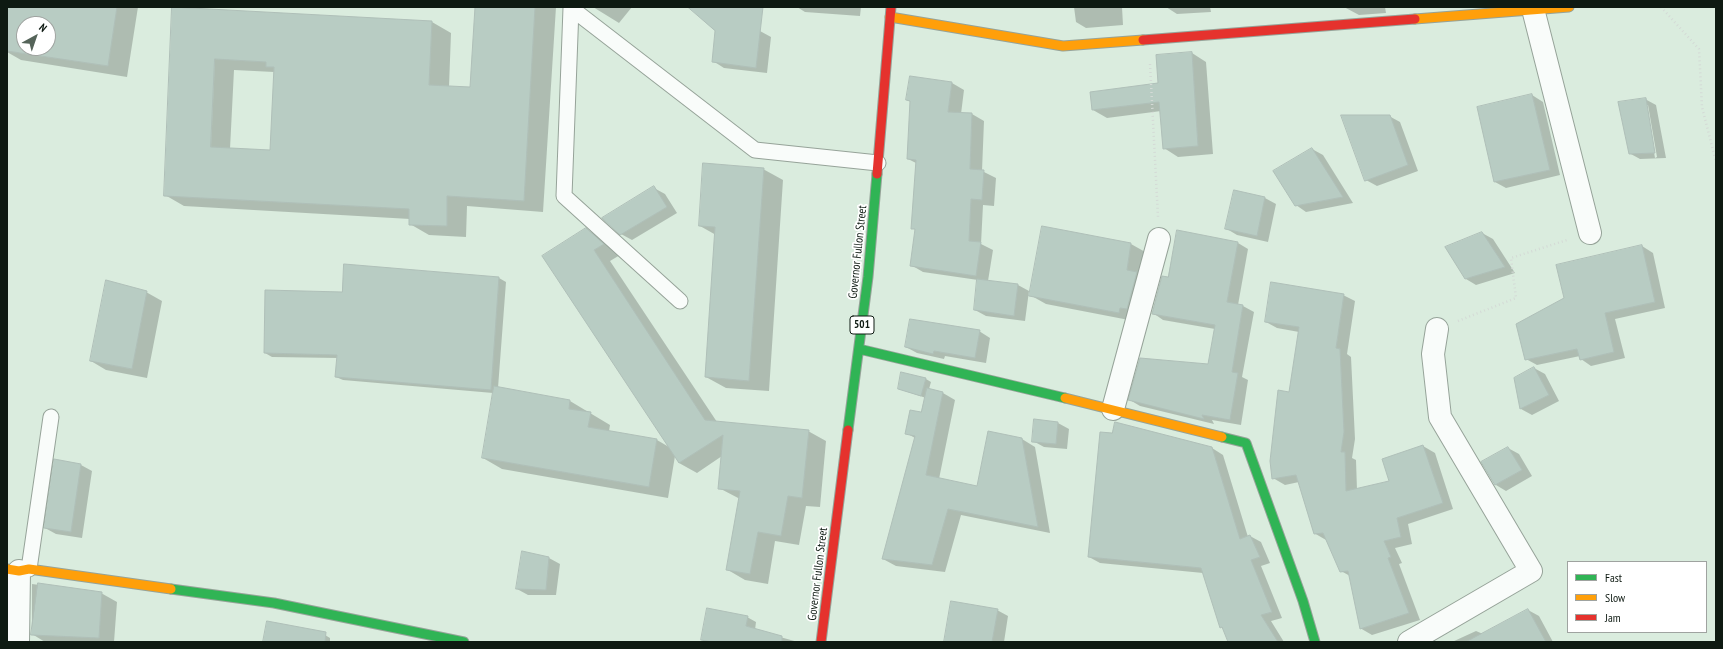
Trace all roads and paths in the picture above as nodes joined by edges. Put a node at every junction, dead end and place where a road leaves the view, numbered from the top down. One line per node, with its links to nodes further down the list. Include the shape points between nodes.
1 (891, 7): 5 (street, Governor Fullon Street / 501)
2 (1569, 7): 4 (street)
3 (1661, 7): 7 (path, via 1699,49 1702,107)
4 (1533, 9): 6 (street); 9 (street)
5 (890, 17): 6 (street, via 1063,46); 8 (street, Governor Fullon Street / 501)
6 (1149, 40): 10 (path)
7 (1716, 162)
8 (878, 163): 11 (lane, via 755,150 571,8 564,196); 13 (street, Governor Fullon Street / 501)
9 (1590, 233): 12 (path, via 1511,258 1516,298)
10 (1159, 239): 14 (street)
11 (680, 301)
12 (1437, 330): 21 (street, via 1433,354 1440,417 1531,571)
13 (859, 349): 14 (street); 19 (street, Governor Fullon Street / 501)
14 (1113, 409): 20 (street, via 1246,444 1303,601)
15 (51, 417): 16 (lane)
16 (18, 570): 17 (street); 18 (street, via 274,603)
17 (18, 642)
18 (464, 642)
19 (821, 642)
20 (1315, 642)
21 (1409, 642)

